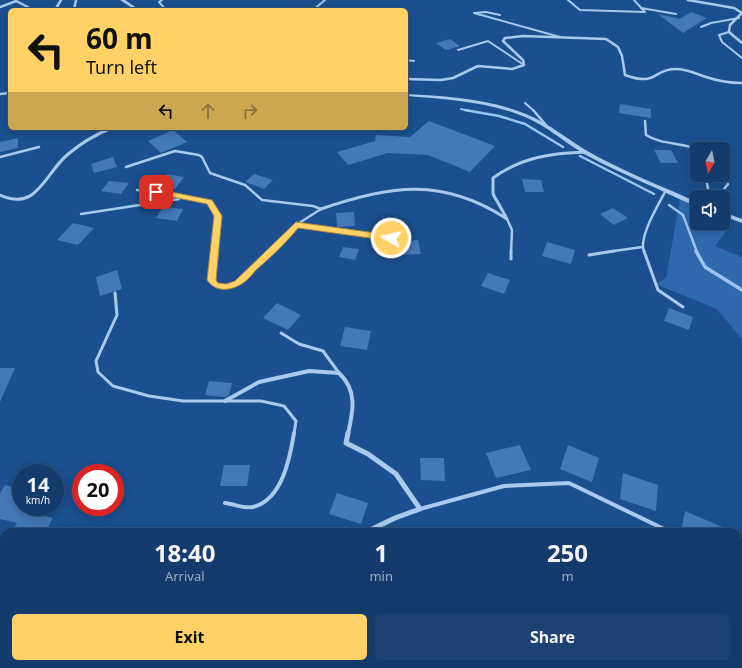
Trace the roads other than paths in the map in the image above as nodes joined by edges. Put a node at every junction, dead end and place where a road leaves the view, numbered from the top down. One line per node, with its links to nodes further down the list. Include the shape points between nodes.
1 (122, 0): 10 (street)
2 (162, 0): 11 (lane, via 159,2)
3 (325, 0): 12 (lane)
4 (568, 0): 13 (lane, via 580,10 645,12)
5 (634, 0): 13 (lane)
6 (688, 0): 16 (street, via 734,8 742,13)
7 (16, 1): 8 (street); 9 (street)
8 (0, 7)
9 (28, 8)
10 (135, 8)
11 (164, 8)
12 (315, 8)
13 (641, 8): 14 (lane)
14 (676, 14)
15 (500, 15): 19 (lane, via 474,13)
16 (739, 18): 17 (lane); 18 (street, via 730,25)
17 (701, 27)
18 (729, 32): 20 (street); 22 (lane, via 719,35 722,42)
19 (564, 38): 25 (street, via 504,38 503,41 518,54); 27 (street, via 606,39 618,47 626,75 636,79 649,81 663,70 680,68 710,79)
20 (742, 43)
21 (458, 50): 25 (lane, via 488,41)
22 (742, 58)
23 (408, 60): 24 (lane)
24 (414, 61)
25 (524, 64): 26 (street, via 518,68 500,69 479,66 452,78 438,80)
26 (408, 79)
27 (742, 83)
28 (408, 95): 31 (street, via 506,109)
29 (525, 103): 31 (lane)
30 (645, 121): 33 (lane, via 646,135 652,139 670,145 684,143)
31 (546, 125): 35 (street)
32 (107, 130): 42 (street, via 67,155 38,191 18,200 8,201)
33 (690, 146)
34 (39, 147): 36 (lane)
35 (586, 152): 40 (street); 48 (street, via 550,153 504,169 493,178 493,194)
36 (0, 157)
37 (126, 167): 45 (lane, via 175,151 199,155 210,173 245,185 262,200)
38 (728, 184): 41 (lane)
39 (137, 190): 43 (lane)
40 (666, 190): 44 (street); 52 (lane, via 651,219)
41 (723, 190)
42 (0, 195)
43 (183, 198): 46 (lane); 50 (lane, via 210,202 218,216 212,280 216,285 226,287 238,283 287,237)
44 (690, 201)
45 (321, 209): 48 (street, via 346,199 420,188 474,199 492,206); 50 (lane)
46 (81, 214)
47 (730, 217): 49 (street)
48 (507, 219): 54 (lane, via 512,230)
49 (742, 221)
50 (296, 225): 51 (lane)
51 (391, 238)
52 (642, 247): 53 (lane); 56 (lane, via 658,290)
53 (590, 255)
54 (510, 259)
55 (115, 294): 59 (lane, via 117,315 96,361 98,372 113,386 149,396 183,401)
56 (683, 307)
57 (281, 334): 58 (lane, via 299,344 323,351)
58 (339, 373): 59 (street, via 310,371 259,382); 61 (street, via 348,382 352,396 351,420 346,443 368,454 396,474)
59 (225, 401): 60 (lane, via 261,401 284,406 296,421 285,471 271,497 254,506)
60 (225, 503)
61 (420, 509): 62 (street); 63 (lane, via 504,486 569,483)
62 (374, 528)
63 (662, 528)
64 (686, 668): 65 (lane)
65 (693, 668)

